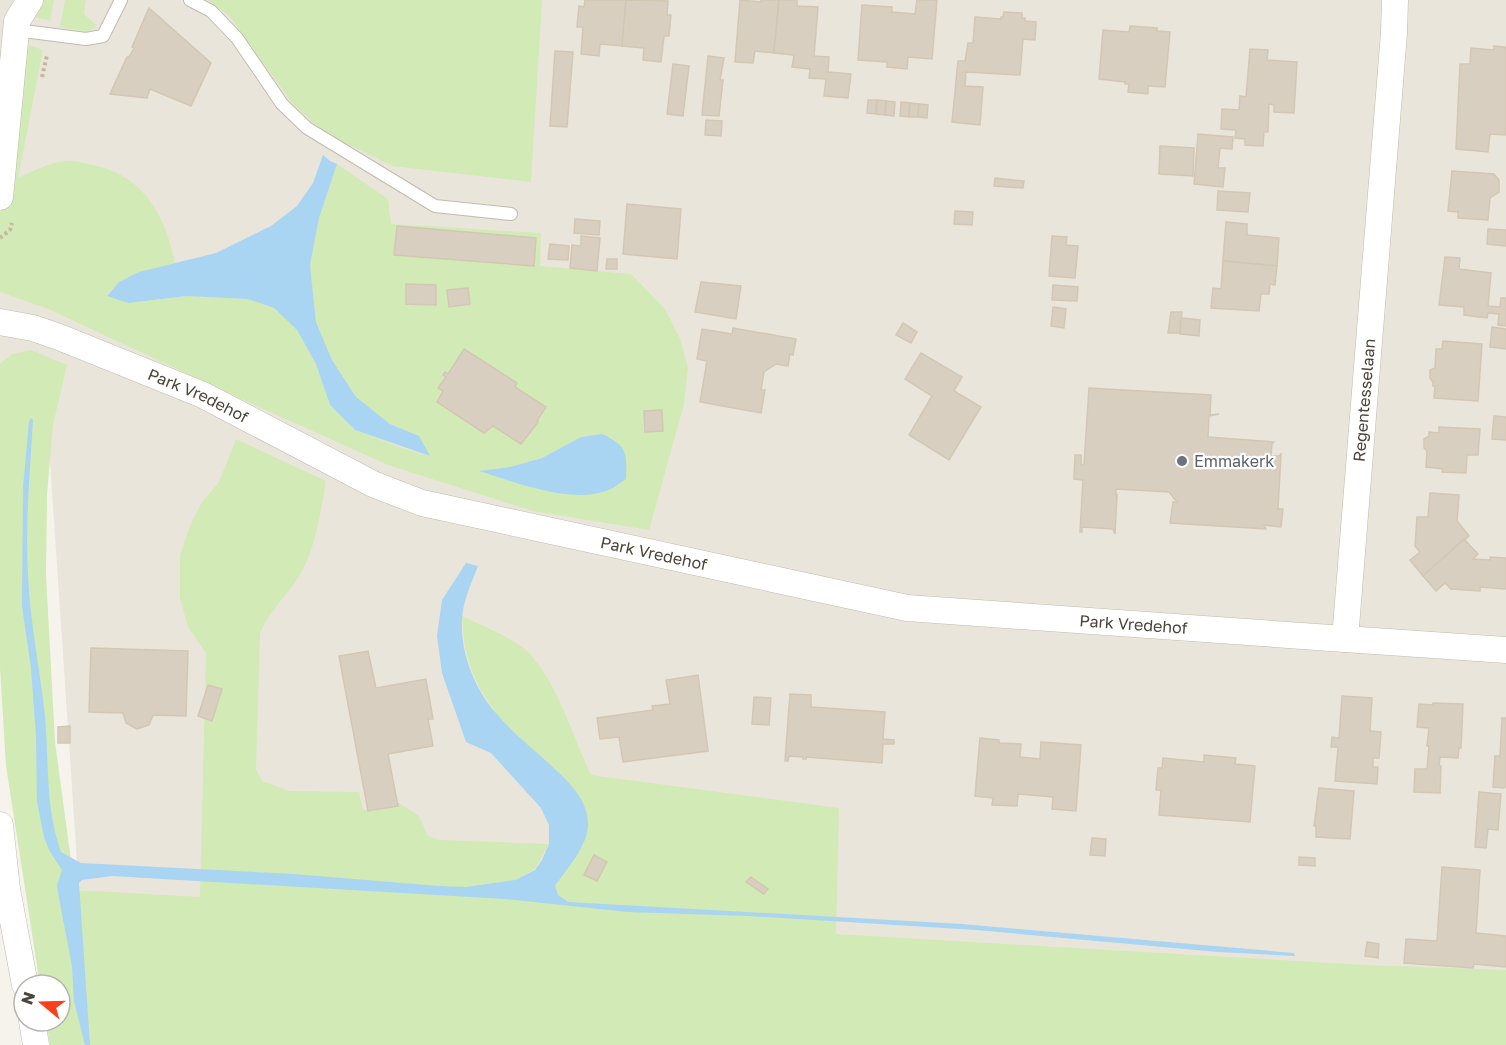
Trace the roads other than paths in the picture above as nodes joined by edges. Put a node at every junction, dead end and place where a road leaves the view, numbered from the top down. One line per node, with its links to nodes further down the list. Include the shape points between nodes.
1 (121, 0): 4 (lane, via 103,36 86,39)
2 (190, 0): 6 (lane, via 211,11 237,38 282,104 307,128 435,206)
3 (1395, 0): 8 (street, Regentesselaan)
4 (16, 16): 5 (street)
5 (0, 196)
6 (511, 214)
7 (0, 322): 8 (street, Park Vredehof, via 59,337 203,395 373,484 422,503 908,608)
8 (1345, 639): 9 (street)
9 (1506, 650)
10 (0, 825): 11 (street)
11 (23, 973)

